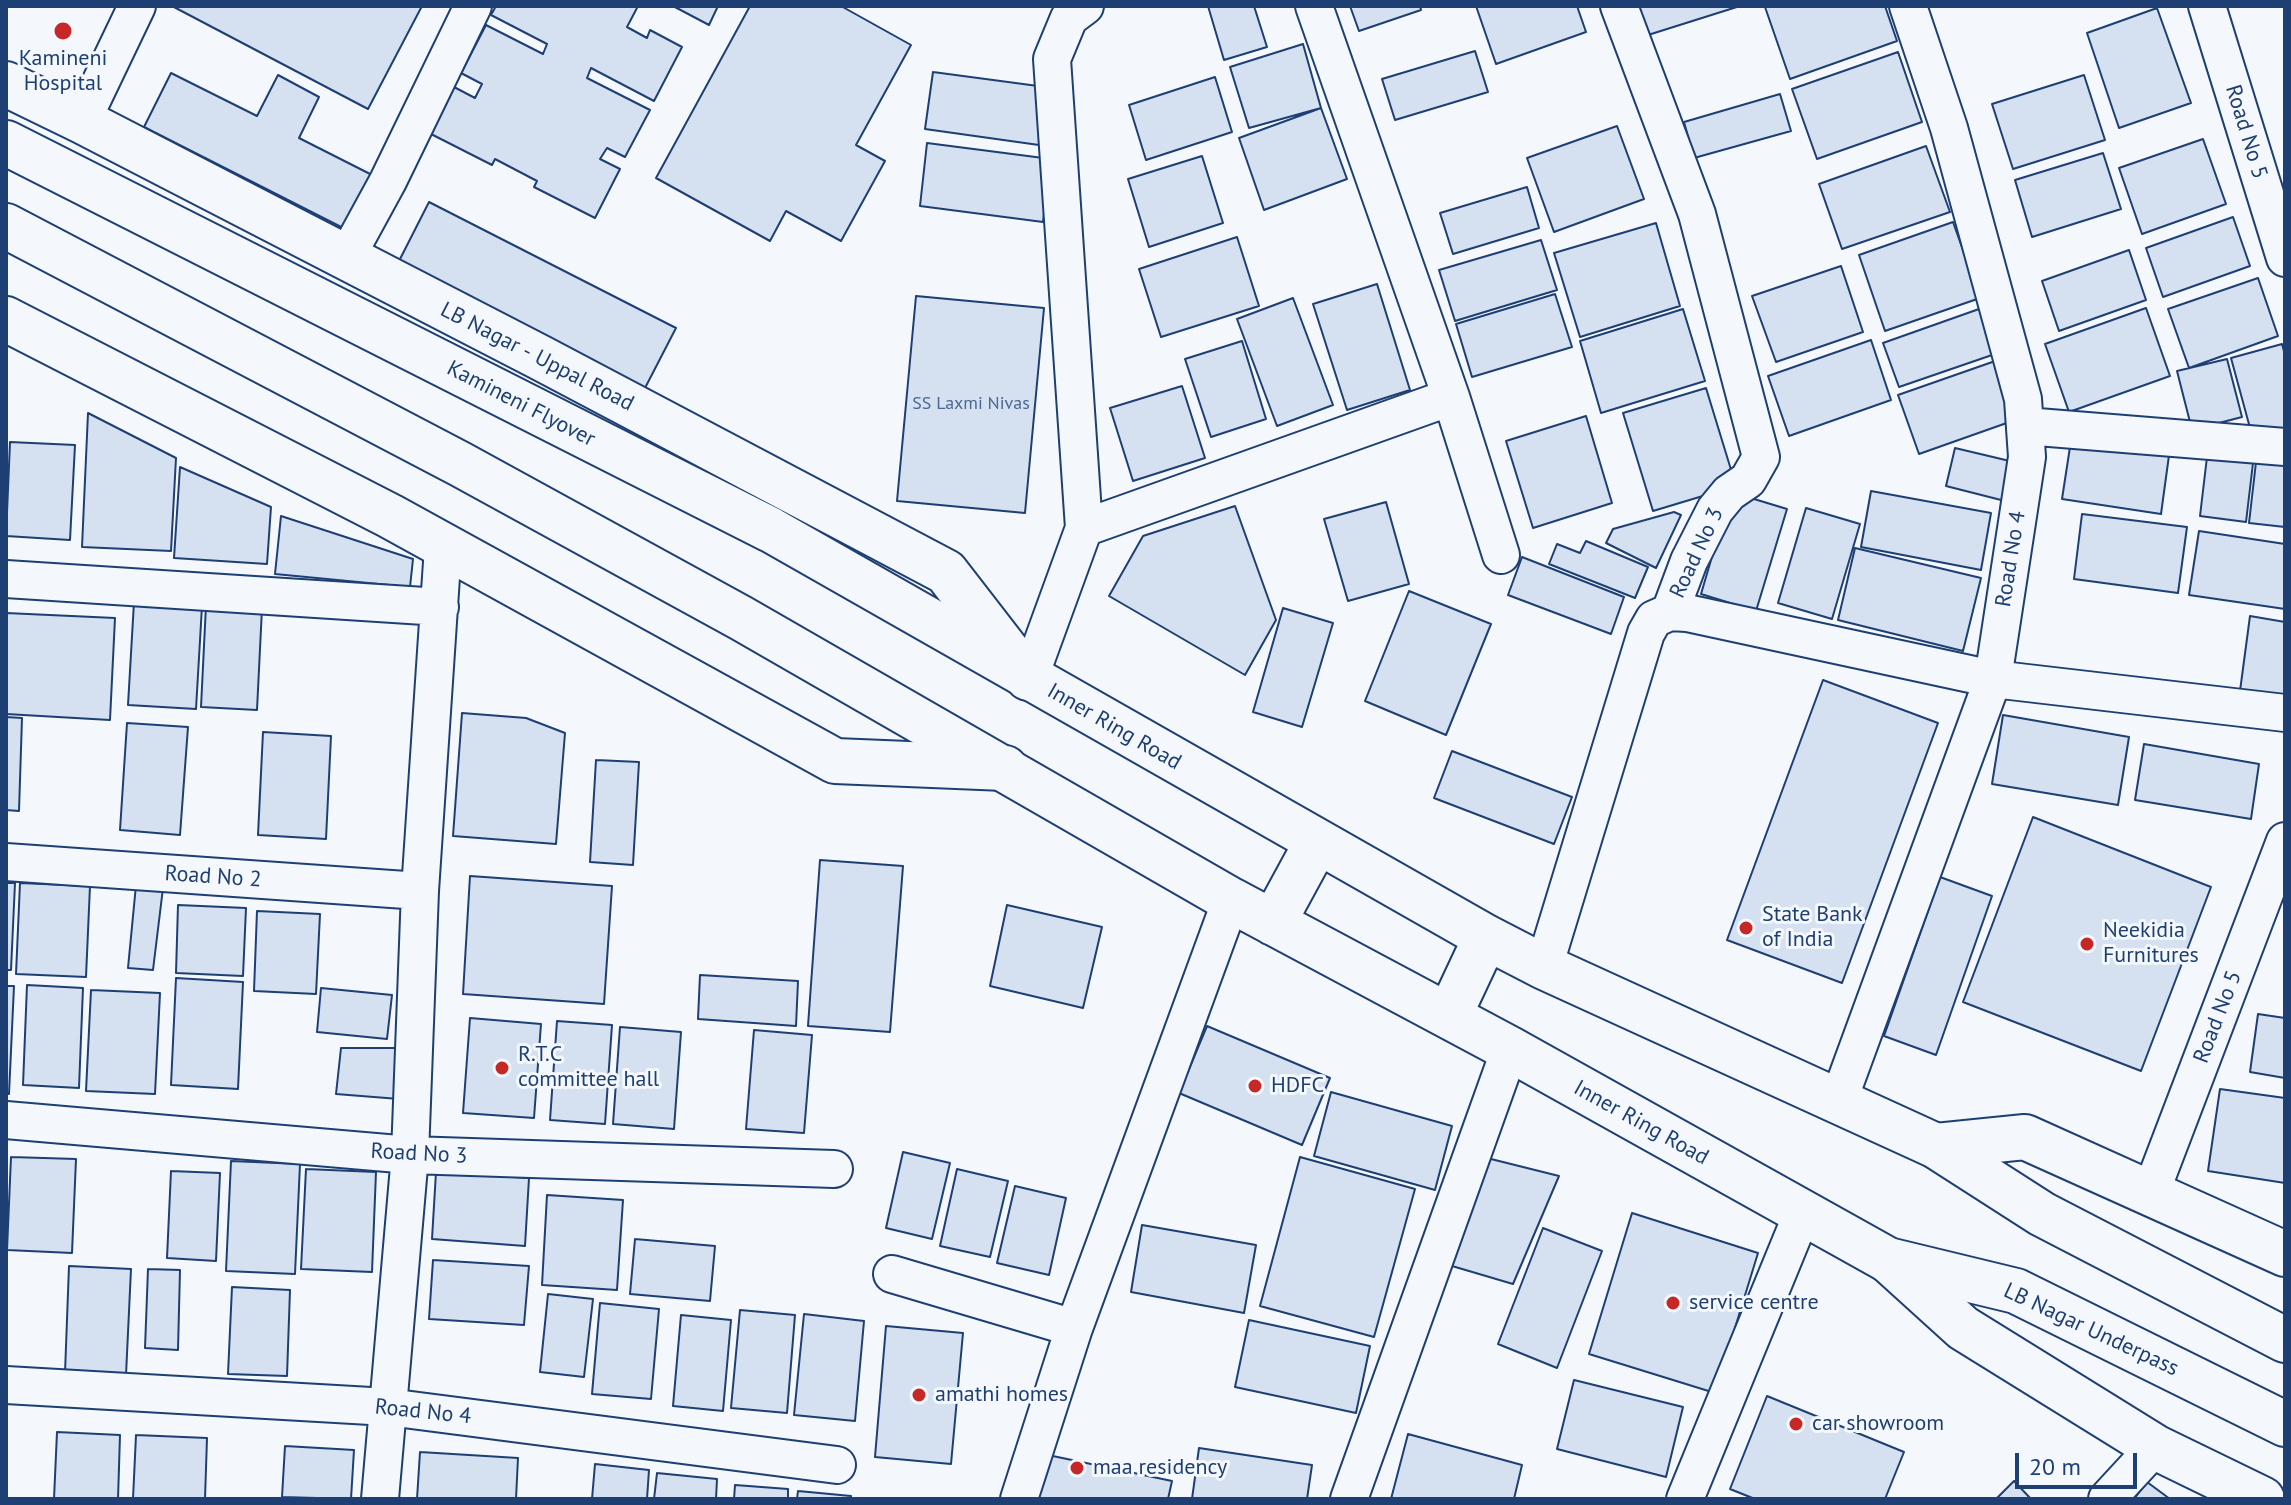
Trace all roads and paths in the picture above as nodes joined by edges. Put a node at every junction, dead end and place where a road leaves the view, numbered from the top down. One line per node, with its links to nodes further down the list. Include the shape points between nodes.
1 (137, 6): 9 (street)
2 (473, 6): 12 (street)
3 (1085, 6): 18 (street, via 1069,18 1052,59)
4 (1314, 6): 15 (street)
5 (1619, 6): 23 (street, Road No 3, via 1697,214 1761,457 1748,480 1715,510)
6 (1908, 6): 16 (street, Road No 4, via 1953,143 2023,399)
7 (2207, 6): 13 (street, Road No 5)
8 (6, 84): 9 (main road, LB Nagar - Uppal Road)
9 (82, 121): 12 (main road, LB Nagar - Uppal Road)
10 (6, 143): 24 (main road, Kamineni Flyover, via 771,530)
11 (6, 226): 27 (main road, via 460,464)
12 (346, 258): 24 (main road, LB Nagar - Uppal Road, via 946,572)
13 (2285, 258)
14 (6, 319): 19 (main road)
15 (1451, 397): 18 (street); 20 (street)
16 (2025, 426): 17 (street); 25 (street, Road No 4, via 2027,457)
17 (2285, 447)
18 (1084, 528): 24 (street)
19 (443, 547): 22 (street); 27 (main road, via 835,761)
20 (1501, 555)
21 (6, 579): 22 (street)
22 (440, 607): 31 (street)
23 (1670, 612): 25 (street); 35 (street, Road No 3, via 1654,619 1646,633)
24 (1029, 679): 29 (main road, Inner Ring Road)
25 (1993, 679): 26 (street); 38 (street, Road No 4)
26 (2285, 713)
27 (1005, 768): 32 (main road, Inner Ring Road)
28 (2285, 841): 43 (street, Road No 5)
29 (1317, 842): 33 (main road); 34 (main road, Inner Ring Road)
30 (6, 862): 31 (street, Road No 2)
31 (420, 891): 41 (street)
32 (1231, 900): 33 (main road, Inner Ring Road); 48 (street)
33 (1273, 923): 36 (main road, Inner Ring Road)
34 (1486, 937): 35 (main road, Inner Ring Road); 36 (main road)
35 (1544, 967): 38 (main road, Inner Ring Road)
36 (1449, 1016): 37 (main road, Inner Ring Road)
37 (1510, 1049): 44 (main road, Inner Ring Road); 58 (street)
38 (1838, 1102): 40 (main road, Inner Ring Road)
39 (6, 1120): 41 (street, Road No 3)
40 (1936, 1146): 43 (main road, Inner Ring Road, via 2025,1137); 49 (main road, via 2042,1214)
41 (410, 1155): 42 (street, Road No 3); 51 (street)
42 (834, 1169)
43 (2151, 1192): 45 (main road, Inner Ring Road)
44 (1802, 1214): 46 (main road, Inner Ring Road); 59 (street)
45 (2285, 1254)
46 (1888, 1260): 52 (main road, LB Nagar Underpass, via 2016,1291); 53 (main road, Inner Ring Road, via 1963,1328)
47 (892, 1274): 48 (street)
48 (1074, 1328): 57 (street)
49 (2285, 1340)
50 (6, 1385): 51 (street, Road No 4)
51 (388, 1407): 54 (street, Road No 4); 56 (street)
52 (2285, 1424)
53 (2155, 1447): 55 (main road, Inner Ring Road); 60 (street)
54 (837, 1465)
55 (2255, 1497)
56 (380, 1499)
57 (1019, 1499)
58 (1349, 1499)
59 (1685, 1499)
60 (2107, 1499)

